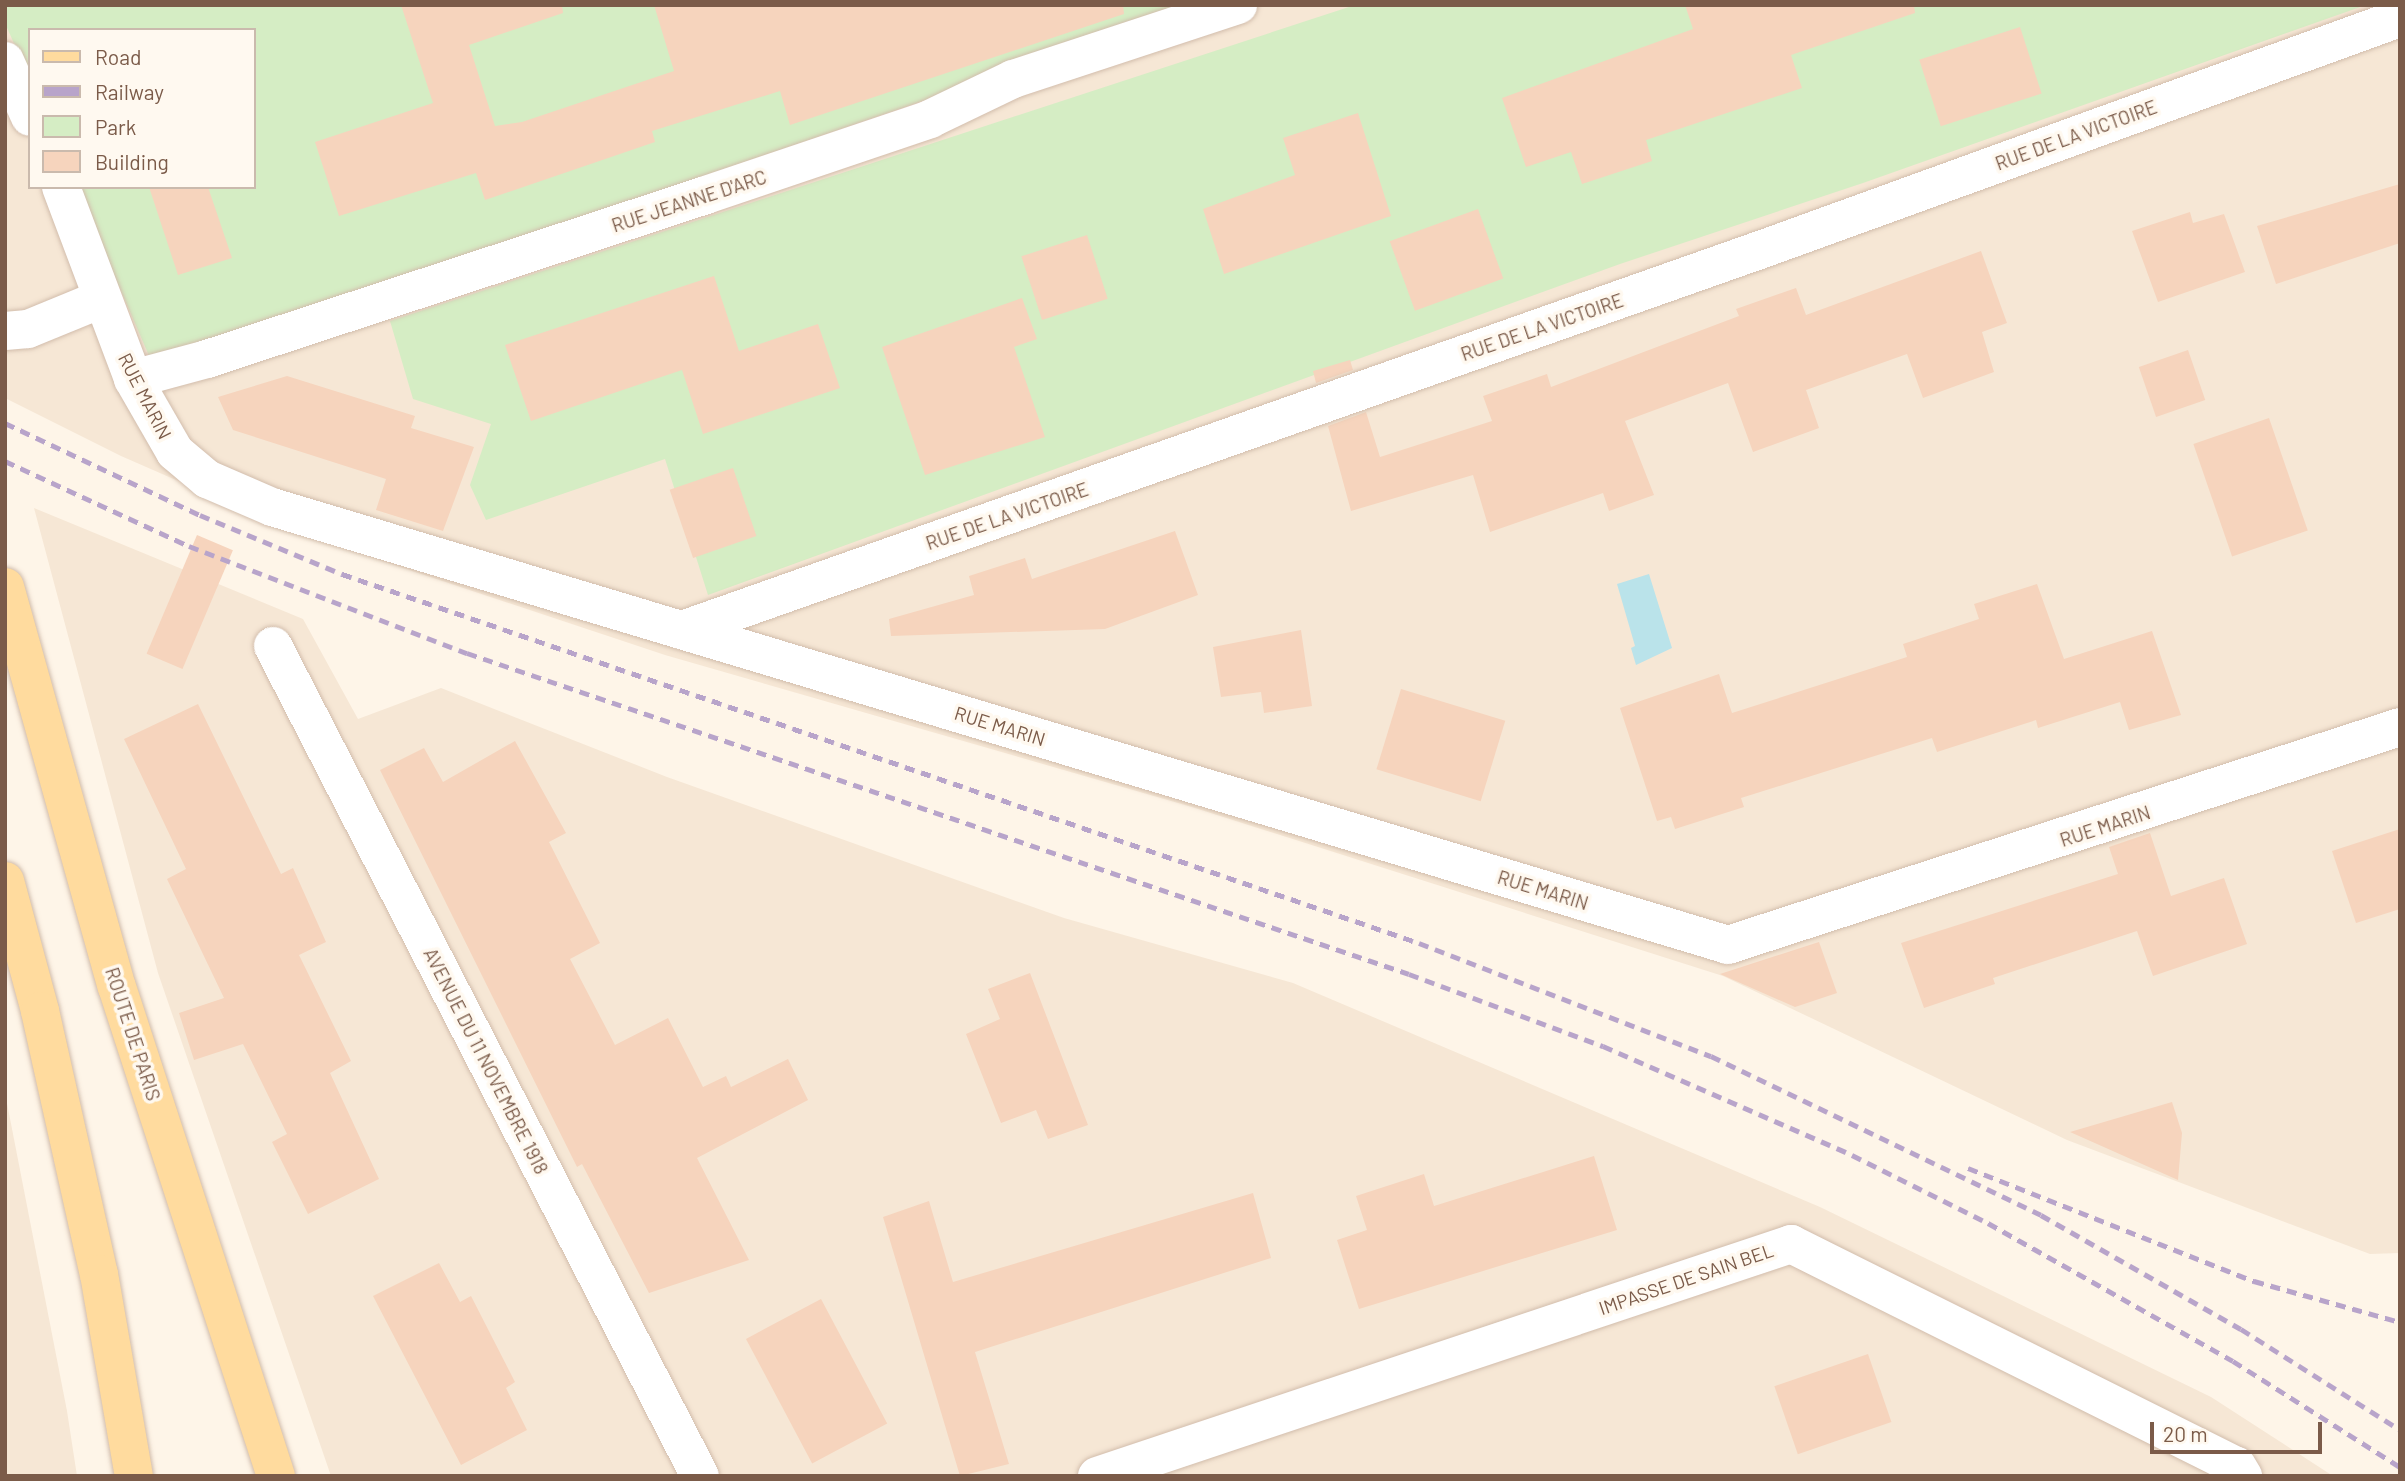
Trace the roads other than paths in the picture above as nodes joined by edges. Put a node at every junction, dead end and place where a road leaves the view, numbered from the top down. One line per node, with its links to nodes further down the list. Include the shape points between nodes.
1 (1238, 5): 8 (street, RUE JEANNE D'ARC, via 1013,79 930,119 759,177 207,359)
2 (2400, 18): 10 (street, RUE DE LA VICTOIRE)
3 (5, 61): 4 (street)
4 (28, 113)
5 (62, 189): 6 (street, RUE MARIN)
6 (101, 299): 7 (street, via 27,329); 8 (street, RUE MARIN)
7 (5, 331)
8 (133, 379): 10 (street, RUE MARIN, via 175,452 207,479 272,507)
9 (5, 587): 15 (main road, ROUTE DE PARIS, via 117,987)
10 (682, 630): 12 (street, RUE MARIN, via 1728,945)
11 (273, 646): 16 (street, AVENUE DU 11 NOVEMBRE 1918)
12 (2400, 727)
13 (5, 881): 14 (main road, via 40,1011 99,1274)
14 (134, 1476)
15 (276, 1476)
16 (700, 1476)
17 (1097, 1476): 18 (street, IMPASSE DE SAIN BEL, via 1791,1244 2236,1466)
18 (2243, 1476)

